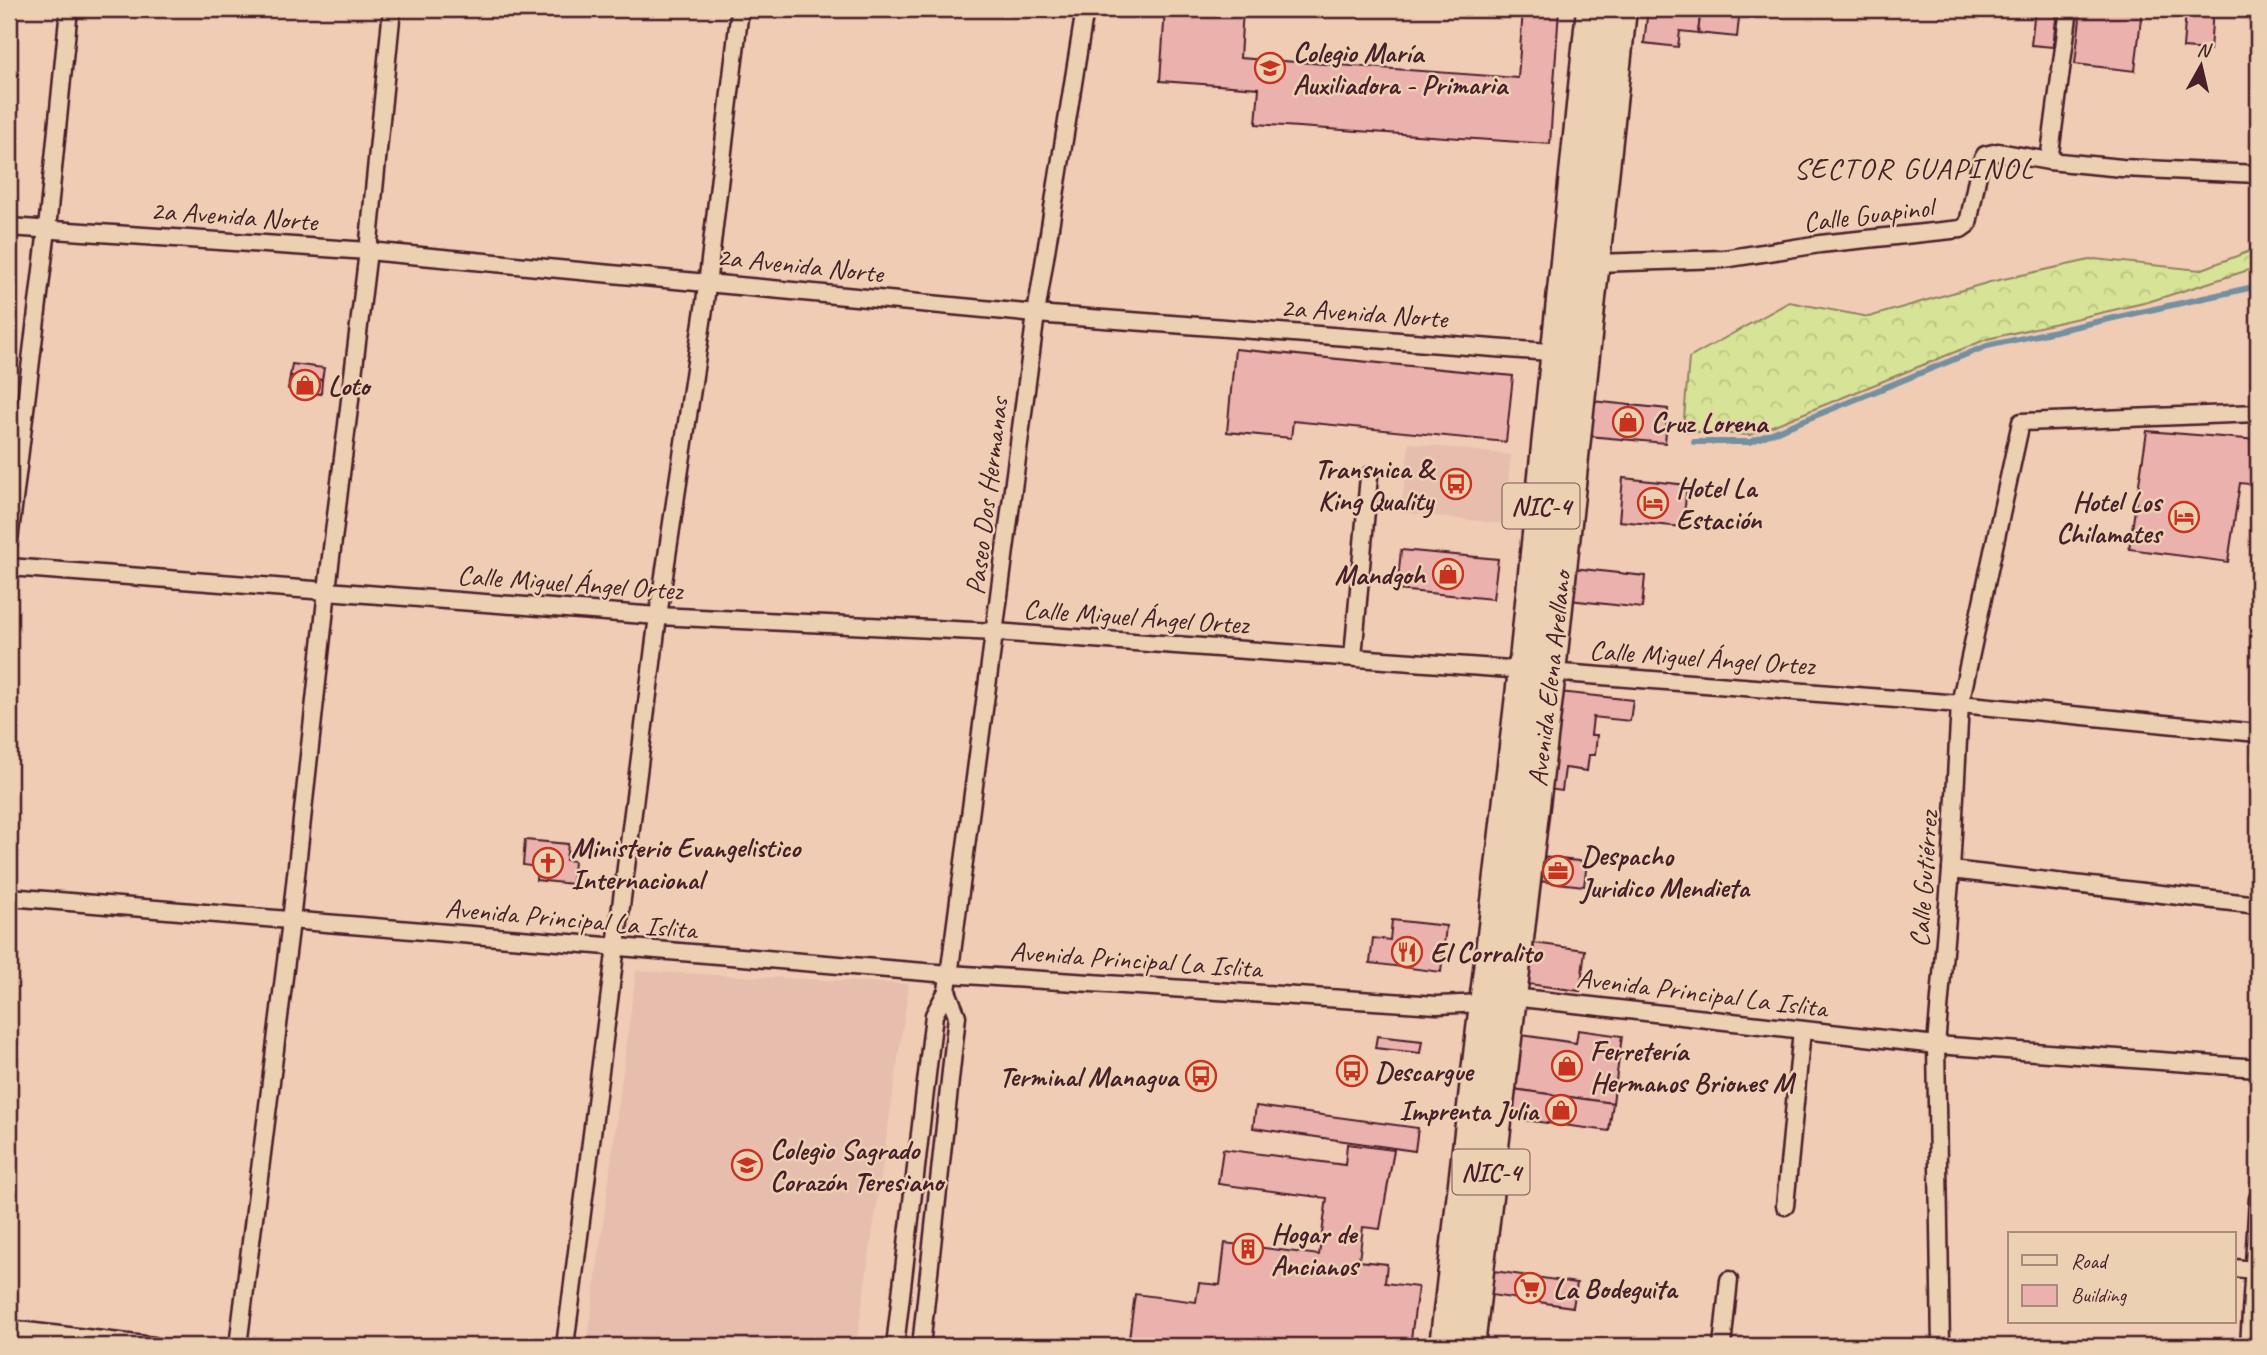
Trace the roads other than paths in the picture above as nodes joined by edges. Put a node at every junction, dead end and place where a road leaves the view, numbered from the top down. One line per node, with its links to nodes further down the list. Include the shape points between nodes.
1 (69, 9): 12 (street)
2 (392, 9): 13 (street)
3 (740, 9): 15 (street)
4 (1085, 9): 16 (street, Paseo Dos Hermanas)
5 (1592, 9): 10 (highway, Avenida Elena Arellano / NIC-4)
6 (1620, 9): 10 (highway, Avenida Elena Arellano / NIC-4)
7 (2069, 9): 8 (street)
8 (2049, 161): 9 (street, Calle Guapinol); 14 (street, Calle Guapinol, via 1998,152 1985,155 1968,224 1961,229 1724,259)
9 (2258, 174)
10 (1589, 178): 14 (highway, Avenida Elena Arellano / NIC-4); 17 (highway, Avenida Elena Arellano / NIC-4)
11 (9, 227): 12 (street, 2a Avenida Norte)
12 (47, 229): 13 (street, 2a Avenida Norte); 20 (street)
13 (368, 251): 15 (street, 2a Avenida Norte); 22 (street)
14 (1595, 263): 17 (highway, Avenida Elena Arellano / NIC-4)
15 (708, 281): 16 (street, 2a Avenida Norte); 23 (street)
16 (1036, 314): 17 (street, 2a Avenida Norte); 24 (street, Paseo Dos Hermanas)
17 (1571, 354): 26 (highway, Avenida Elena Arellano / NIC-4)
18 (2258, 413): 27 (street, Calle Gutiérrez, via 2021,422)
19 (1369, 476): 25 (street)
20 (9, 541)
21 (9, 567): 22 (street, Calle Miguel Ángel Ortez)
22 (327, 590): 23 (street, Calle Miguel Ángel Ortez); 32 (street)
23 (658, 616): 24 (street, Calle Miguel Ángel Ortez); 33 (street)
24 (995, 632): 25 (street, Calle Miguel Ángel Ortez); 34 (street, Paseo Dos Hermanas)
25 (1353, 657): 26 (street, Calle Miguel Ángel Ortez)
26 (1537, 671): 27 (street, Calle Miguel Ángel Ortez); 35 (highway, Avenida Elena Arellano / NIC-4)
27 (1960, 704): 28 (street, Calle Miguel Ángel Ortez); 29 (street, Calle Gutiérrez)
28 (2258, 733)
29 (1951, 870): 31 (street); 37 (street, Calle Gutiérrez)
30 (9, 897): 32 (street, Avenida Principal La Islita)
31 (2258, 905)
32 (291, 921): 33 (street, Avenida Principal La Islita); 47 (street)
33 (616, 948): 34 (street, Avenida Principal La Islita); 48 (street)
34 (948, 982): 35 (street, Avenida Principal La Islita, via 1437,1005); 49 (street, Paseo Dos Hermanas, via 934,1015); 50 (street, Paseo Dos Hermanas, via 957,1017)
35 (1499, 1000): 36 (street, Avenida Principal La Islita); 41 (highway, Avenida Elena Arellano / NIC-4)
36 (1802, 1030): 37 (street, Avenida Principal La Islita); 40 (street)
37 (1936, 1045): 38 (street, Avenida Principal La Islita); 54 (street, Calle Gutiérrez)
38 (2258, 1068)
39 (2258, 1198): 43 (street)
40 (1785, 1206)
41 (1469, 1250): 51 (highway, Avenida Elena Arellano / NIC-4); 52 (highway, Avenida Elena Arellano / NIC-4)
42 (2236, 1268): 43 (street)
43 (2253, 1270): 55 (street)
44 (1729, 1280): 53 (street)
45 (9, 1329): 46 (street)
46 (154, 1346)
47 (237, 1346)
48 (565, 1346)
49 (895, 1346)
50 (921, 1346)
51 (1445, 1346)
52 (1469, 1346)
53 (1722, 1346)
54 (1941, 1346)
55 (2249, 1346)

